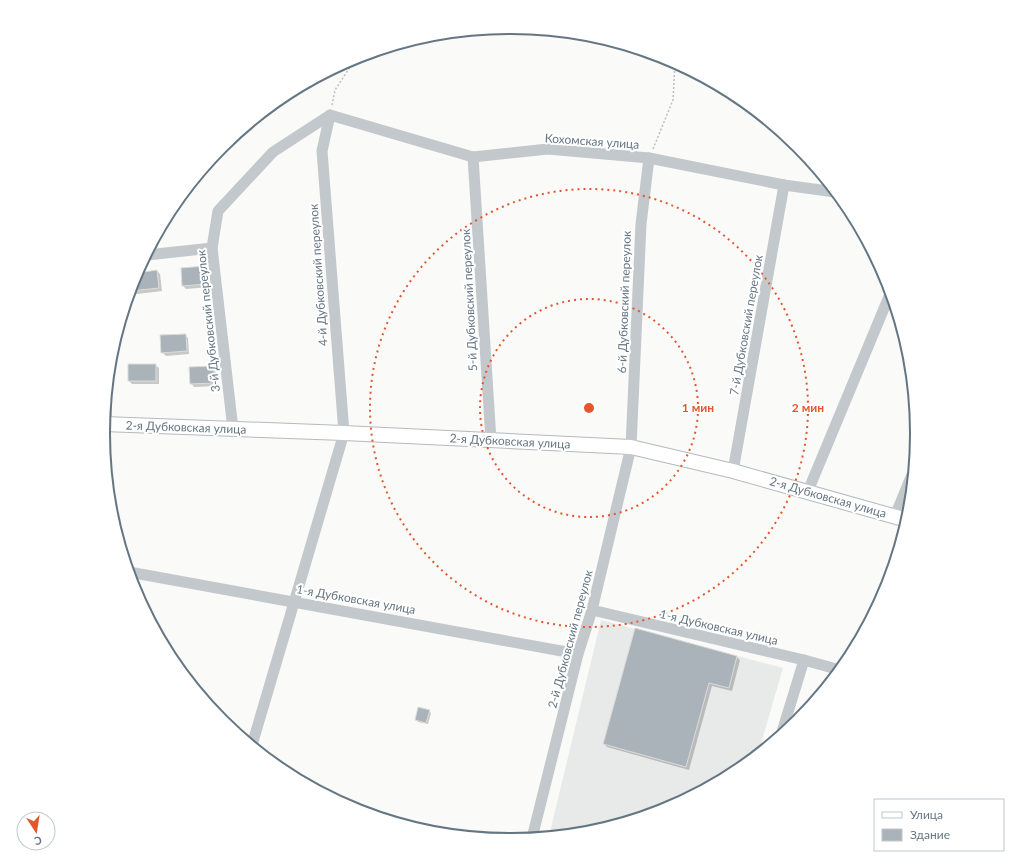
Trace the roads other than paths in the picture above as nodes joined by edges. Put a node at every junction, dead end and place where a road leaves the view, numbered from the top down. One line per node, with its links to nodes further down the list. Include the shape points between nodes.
1 (330, 115): 2 (street, Кохомская улица); 6 (street, 3-й Дубковский переулок, via 273,152 218,211); 11 (street, 4-й Дубковский переулок, via 322,151)
2 (473, 157): 3 (street, Кохомская улица, via 548,149); 12 (street, 5-й Дубковский переулок)
3 (649, 158): 4 (street, Кохомская улица); 13 (street, 6-й Дубковский переулок, via 640,224)
4 (784, 185): 5 (street, Кохомская улица); 14 (street, 7-й Дубковский переулок)
5 (828, 191)
6 (212, 248): 7 (street); 10 (street, 3-й Дубковский переулок)
7 (153, 254)
8 (887, 302): 15 (street)
9 (110, 425): 10 (main road, 2-я Дубковская улица)
10 (233, 429): 11 (main road, 2-я Дубковская улица)
11 (344, 433): 12 (main road, 2-я Дубковская улица); 18 (street)
12 (490, 440): 13 (main road, 2-я Дубковская улица)
13 (631, 447): 14 (main road, 2-я Дубковская улица); 19 (street, 2-й Дубковский переулок)
14 (733, 470): 15 (main road, 2-я Дубковская улица)
15 (808, 491): 16 (main road, 2-я Дубковская улица)
16 (901, 518)
17 (136, 573): 18 (street, 1-я Дубковская улица)
18 (293, 601): 20 (street, 1-я Дубковская улица); 24 (street)
19 (592, 610): 20 (street, 2-й Дубковский переулок); 21 (street, 1-я Дубковская улица)
20 (578, 654): 25 (street, 2-й Дубковский переулок)
21 (804, 660): 22 (street, 1-я Дубковская улица); 23 (street)
22 (833, 668)
23 (785, 723)
24 (254, 739)
25 (533, 832)

